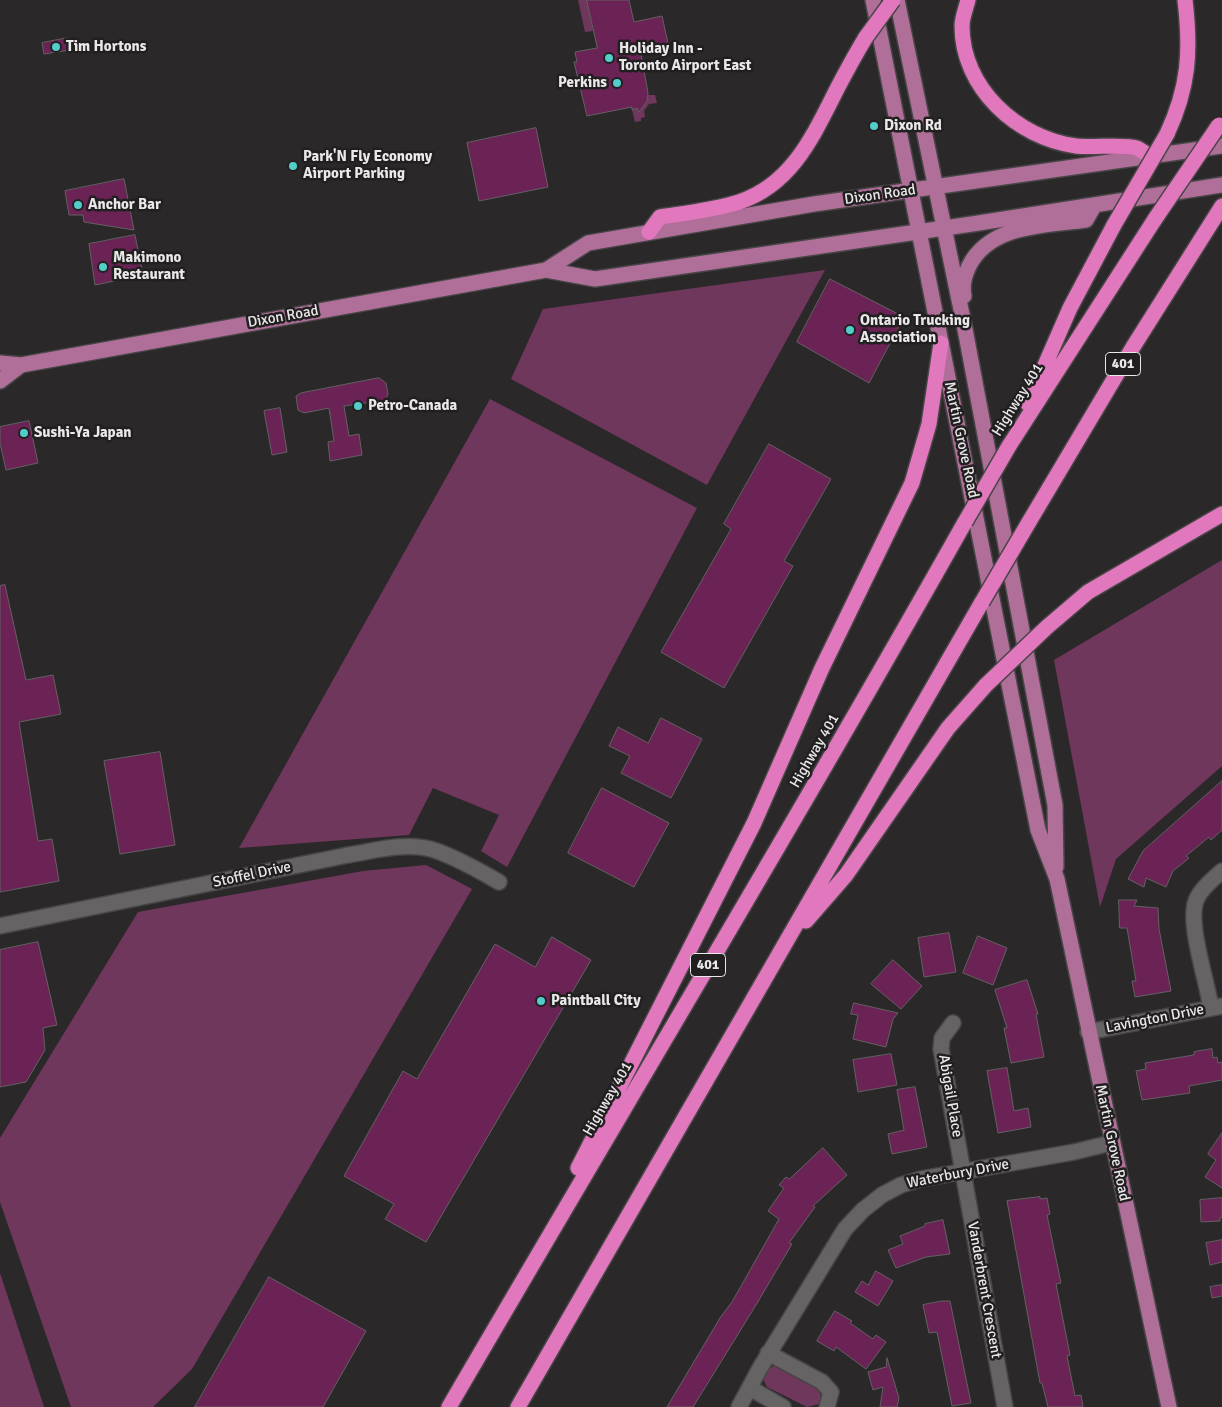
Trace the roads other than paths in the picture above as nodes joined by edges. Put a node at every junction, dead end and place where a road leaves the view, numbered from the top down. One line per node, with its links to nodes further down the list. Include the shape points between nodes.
1 (873, 0): 11 (main road, Martin Grove Road)
2 (893, 0): 15 (highway, bridge, via 866,37 810,142 777,182 739,202 660,217)
3 (897, 0): 10 (main road, Martin Grove Road)
4 (968, 0): 8 (highway, via 962,24 969,65 982,90 1001,111 1022,126 1062,143 1097,148 1135,148)
5 (1185, 0): 23 (highway, bridge, via 1189,33 1187,73 1178,110 1056,336)
6 (1220, 122): 23 (highway, Highway 401 / 401, bridge)
7 (1222, 146): 8 (main road, Dixon Road)
8 (1150, 156): 10 (main road, Dixon Road)
9 (1222, 185): 12 (main road, Dixon Road)
10 (936, 187): 11 (main road, Dixon Road); 14 (main road, Martin Grove Road)
11 (910, 191): 15 (main road, Dixon Road); 16 (main road, Martin Grove Road)
12 (1094, 206): 14 (main road, Dixon Road); 18 (main road, via 1086,220 1009,232 983,247 971,263 962,286 967,316)
13 (1221, 207): 29 (highway, 401, bridge, via 1029,522)
14 (944, 228): 16 (main road, Dixon Road); 18 (main road, Martin Grove Road)
15 (649, 232): 17 (main road, Dixon Road, via 588,243)
16 (918, 232): 17 (main road, Dixon Road, via 595,279); 19 (main road, Martin Grove Road)
17 (546, 270): 21 (main road, Dixon Road)
18 (964, 324): 26 (main road, Martin Grove Road, via 1055,805)
19 (941, 343): 26 (main road, Martin Grove Road, via 1038,830); 35 (highway, via 930,422 912,483 822,668 754,823 588,1145)
20 (0, 363): 21 (main road, Dixon Road)
21 (21, 365): 22 (main road, Dixon Road)
22 (0, 381)
23 (1010, 446): 35 (highway, Highway 401 / 401, bridge, via 771,863)
24 (1222, 514): 29 (highway, bridge, via 1088,592 986,685 948,728 846,875)
25 (1222, 871): 30 (street, via 1202,890 1195,902 1193,920)
26 (1057, 878): 32 (main road, Martin Grove Road)
27 (499, 882): 28 (street, Stoffel Drive, via 426,848 402,847 348,855)
28 (0, 926)
29 (780, 953): 39 (highway, 401)
30 (1217, 1007): 32 (street, Lavington Drive)
31 (953, 1023): 34 (street, Abigail Place, via 942,1038 941,1049)
32 (1088, 1032): 33 (main road, Martin Grove Road)
33 (1111, 1143): 34 (street, Waterbury Drive); 44 (main road, Martin Grove Road)
34 (964, 1173): 36 (street, Waterbury Drive, via 901,1185 863,1210 832,1248); 43 (street, Vanderbrent Crescent)
35 (544, 1244): 38 (highway, Highway 401 / 401)
36 (768, 1353): 37 (street, Waterbury Drive); 42 (street, via 822,1382 831,1392)
37 (750, 1388): 40 (street, Waterbury Drive); 41 (street)
38 (449, 1407)
39 (518, 1407)
40 (739, 1407)
41 (783, 1407)
42 (827, 1407)
43 (1005, 1407)
44 (1169, 1407)

